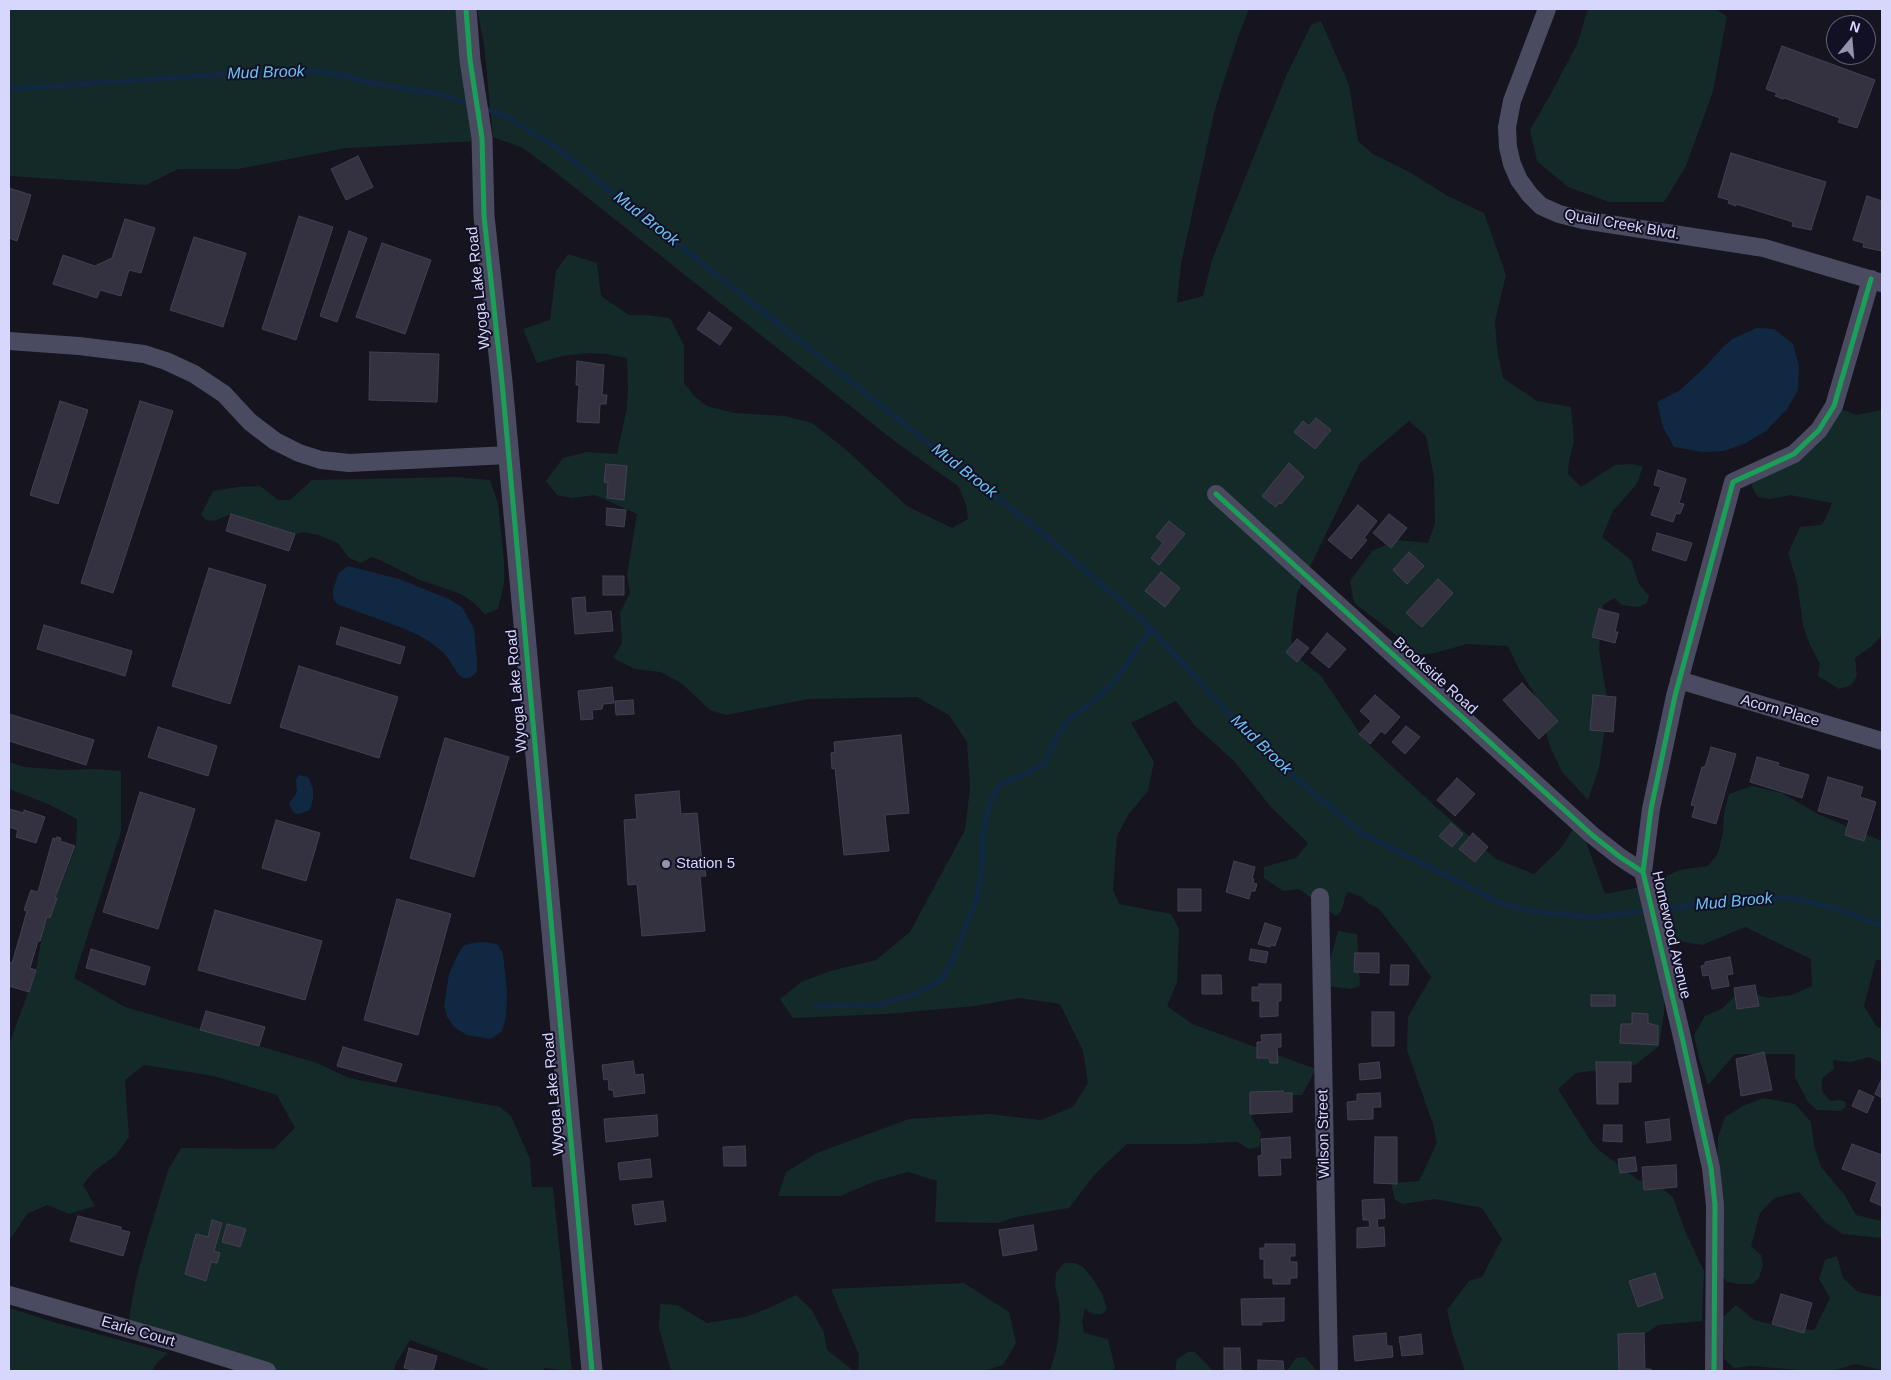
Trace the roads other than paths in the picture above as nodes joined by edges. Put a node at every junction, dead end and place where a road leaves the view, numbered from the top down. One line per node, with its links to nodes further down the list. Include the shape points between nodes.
1 (466, 9): 5 (street, Wyoga Lake Road, via 482,138 484,216)
2 (1547, 9): 3 (street, Quail Creek Blvd., via 1512,101 1507,126 1512,164 1530,195 1541,206 1583,220 1764,248)
3 (1877, 281): 7 (street, Homewood Avenue, via 1834,406 1818,430 1794,454 1733,482)
4 (9, 341): 5 (street, via 144,354 166,361 194,374 224,394 250,422 274,441 321,460 349,463)
5 (508, 455): 13 (street, Wyoga Lake Road)
6 (1216, 494): 9 (street, Brookside Road)
7 (1679, 680): 8 (street, Acorn Place); 9 (street, Homewood Avenue, via 1651,809)
8 (1882, 741)
9 (1644, 879): 15 (street, Homewood Avenue, via 1711,1168 1715,1205)
10 (1320, 897): 14 (street, Wilson Street)
11 (9, 1295): 12 (street, Earle Court)
12 (266, 1371)
13 (592, 1371)
14 (1329, 1371)
15 (1714, 1371)

